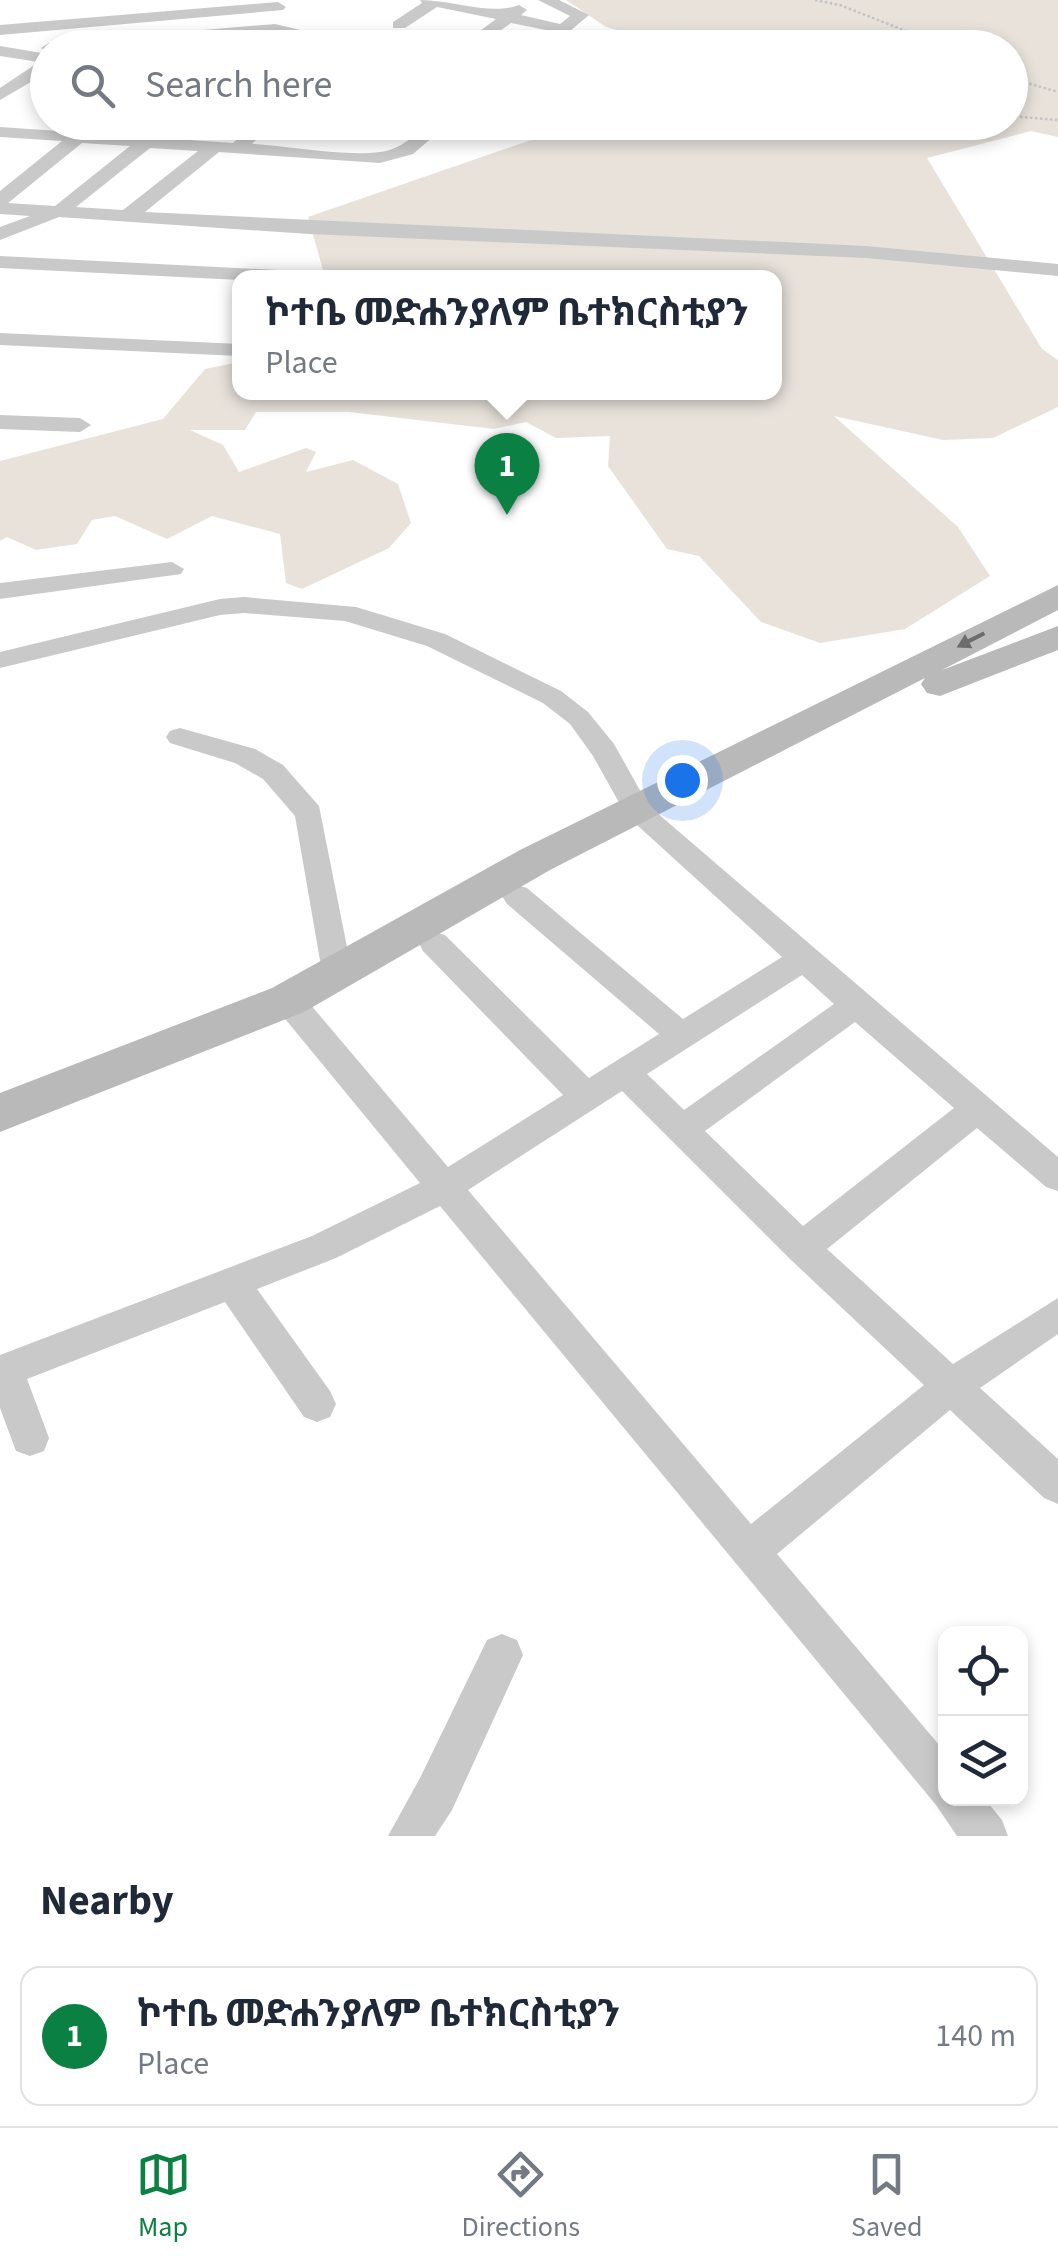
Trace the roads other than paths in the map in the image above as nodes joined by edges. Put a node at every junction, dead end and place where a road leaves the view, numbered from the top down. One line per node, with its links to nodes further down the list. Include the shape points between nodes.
1 (144, 0): 6 (street)
2 (433, 0): 7 (street); 8 (street)
3 (534, 0): 7 (street)
4 (546, 0): 9 (street, via 581,16)
5 (278, 7): 6 (street)
6 (148, 18): 10 (street); 11 (street)
7 (509, 18): 9 (street); 12 (street)
8 (399, 25)
9 (562, 29)
10 (0, 30)
11 (150, 30)
12 (492, 30)
13 (30, 74): 14 (street)
14 (0, 96)
15 (10, 132): 22 (street)
16 (84, 140): 25 (street)
17 (109, 140): 21 (street)
18 (160, 140): 21 (street)
19 (246, 140): 24 (street)
20 (420, 140): 24 (street, via 380,158)
21 (154, 144): 23 (street); 26 (street)
22 (0, 148)
23 (213, 148): 24 (street); 27 (street)
24 (236, 150)
25 (0, 204): 26 (street)
26 (61, 210): 27 (street); 28 (street)
27 (129, 214): 29 (street)
28 (0, 234)
29 (301, 257): 30 (street); 31 (street, via 879,252)
30 (0, 262)
31 (1058, 270)
32 (0, 340): 33 (street)
33 (232, 350)
34 (0, 422): 35 (street)
35 (80, 425)
36 (172, 569): 37 (street)
37 (0, 592)
38 (1058, 596): 41 (main road, one-way to 41)
39 (1058, 637): 41 (main road)
40 (0, 660): 43 (street, via 220,608 347,613 436,640 552,697 587,729)
41 (851, 710): 43 (main road)
42 (180, 737): 47 (street, via 273,772 310,813)
43 (645, 816): 44 (main road); 46 (street); 47 (main road)
44 (517, 896): 45 (main road); 50 (street)
45 (434, 943): 49 (main road); 52 (street)
46 (804, 958): 48 (street); 50 (street)
47 (337, 972): 49 (main road)
48 (856, 1006): 53 (street); 55 (street)
49 (294, 1009): 54 (main road); 56 (main road, via 190,1066); 58 (street)
50 (680, 1035): 51 (street)
51 (624, 1072): 52 (street); 55 (street)
52 (586, 1098): 58 (street)
53 (976, 1110): 57 (street); 59 (street)
54 (0, 1113)
55 (681, 1130): 59 (street)
56 (0, 1137)
57 (1058, 1177)
58 (444, 1188): 60 (street); 67 (street)
59 (802, 1248): 63 (street)
60 (232, 1284): 62 (street); 64 (street)
61 (1058, 1314): 63 (street)
62 (2, 1371): 65 (street)
63 (950, 1387): 66 (street); 67 (street)
64 (318, 1404)
65 (30, 1438)
66 (1058, 1485)
67 (750, 1550): 69 (street)
68 (502, 1655): 71 (street)
69 (938, 1777)
70 (962, 1806): 72 (street)
71 (410, 1836)
72 (986, 1836)

